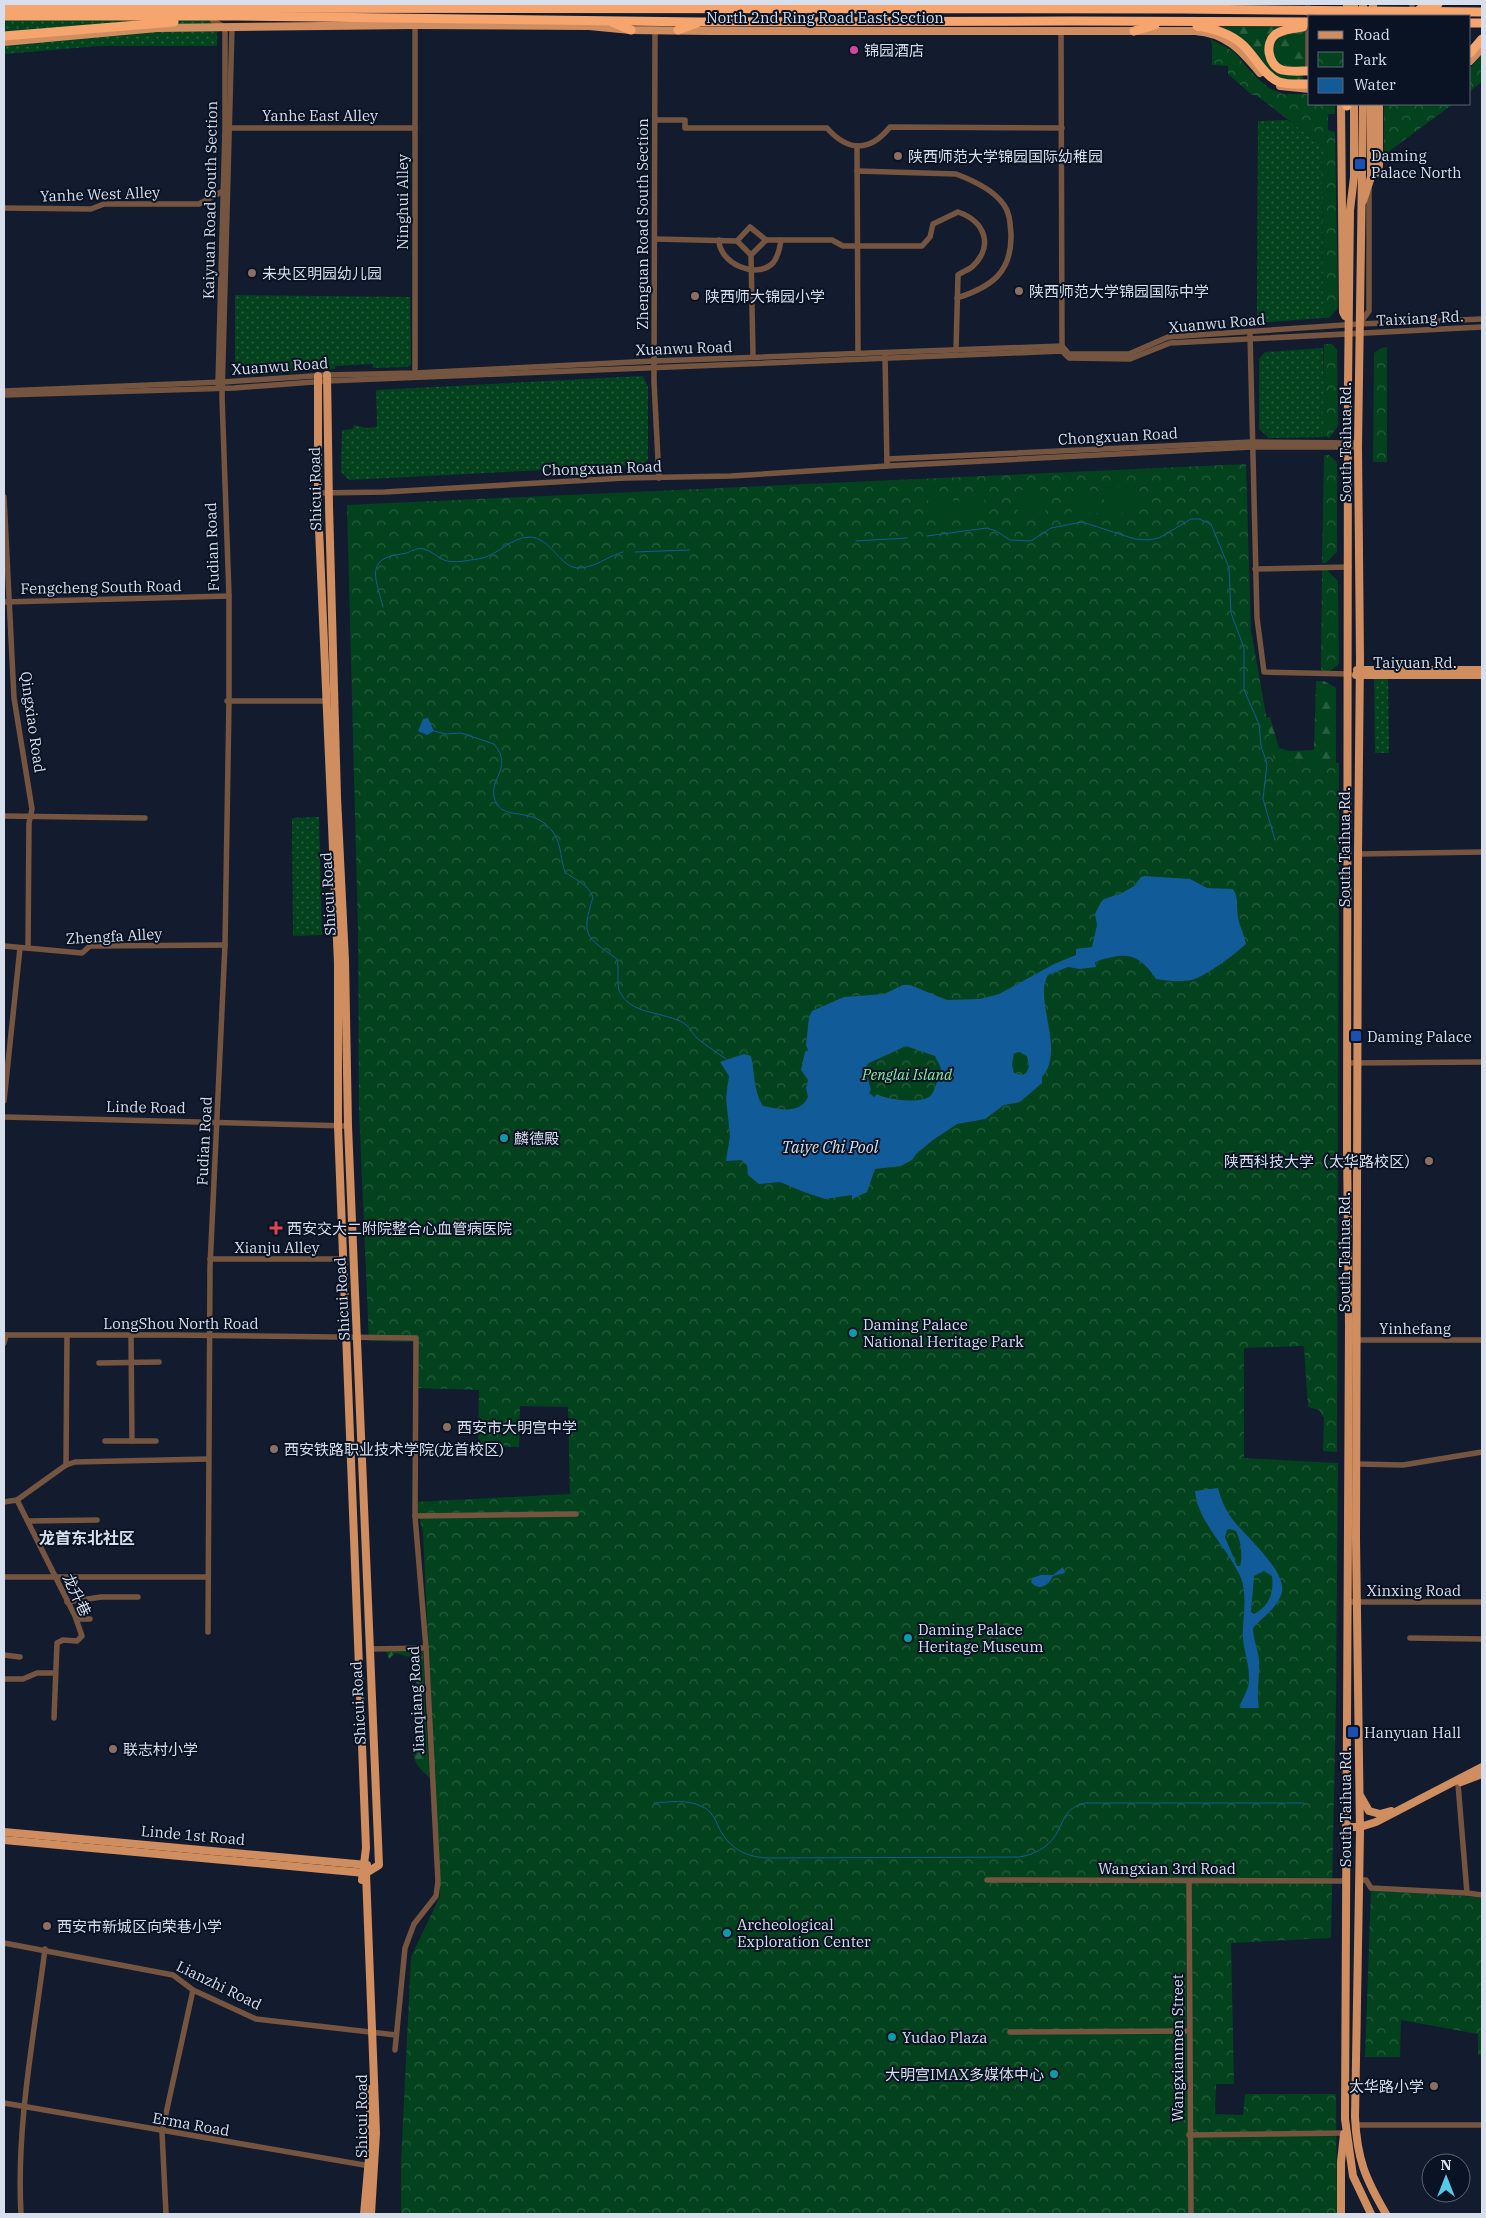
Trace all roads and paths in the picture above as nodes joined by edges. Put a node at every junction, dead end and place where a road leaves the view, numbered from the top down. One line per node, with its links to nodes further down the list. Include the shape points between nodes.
1 (155, 4): 9 (highway)
2 (588, 4): 10 (main road)
3 (724, 4): 11 (main road)
4 (1207, 4): 6 (highway)
5 (1285, 4): 13 (highway)
6 (1164, 7): 11 (highway); 13 (highway)
7 (1439, 7): 12 (highway); 14 (highway)
8 (4, 8): 15 (highway)
9 (190, 8): 10 (highway); 15 (highway)
10 (564, 8): 11 (highway)
11 (758, 9)
12 (1410, 11): 13 (highway)
13 (1331, 12)
14 (1482, 12)
15 (115, 13): 16 (highway); 17 (highway)
16 (4, 16)
17 (236, 16): 18 (highway); 19 (highway)
18 (213, 20): 24 (street); 31 (highway)
19 (605, 20): 20 (highway); 26 (highway)
20 (701, 22): 21 (highway); 28 (highway)
21 (1170, 22): 23 (highway); 30 (highway); 38 (highway, via 1219,30 1243,45 1271,77 1280,82)
22 (415, 25): 24 (main road, North 2nd Ring Road East Section); 26 (main road, North 2nd Ring Road East Section, via 589,26); 47 (street, Ninghui Alley)
23 (1292, 26): 25 (highway); 37 (highway, via 1271,40 1271,61 1284,70)
24 (229, 27): 33 (main road, North 2nd Ring Road East Section, via 157,28); 46 (street, Kaiyuan Road South Section)
25 (1308, 27)
26 (632, 30): 27 (main road, North 2nd Ring Road East Section)
27 (655, 30): 28 (main road, North 2nd Ring Road East Section); 45 (street, Zhenguan Road South Section)
28 (678, 30): 29 (main road, North 2nd Ring Road East Section)
29 (1061, 31): 30 (main road, North 2nd Ring Road East Section); 48 (street)
30 (1134, 31): 39 (main road, North 2nd Ring Road East Section, via 1213,33 1237,46 1275,84 1290,88)
31 (4, 36)
32 (1482, 39): 35 (highway)
33 (4, 42)
34 (1482, 48): 36 (main road)
35 (1471, 52)
36 (1471, 60)
37 (1308, 72)
38 (1308, 86)
39 (1308, 86)
40 (1347, 105): 67 (main road, South Taihua Rd., via 1346,173 1350,210)
41 (1347, 105): 67 (main road, via 1343,312)
42 (1363, 105): 54 (main road, South Taihua Rd.)
43 (1371, 105): 51 (main road)
44 (1379, 105): 51 (main road, via 1379,165 1378,172)
45 (655, 120): 49 (street, via 685,120 684,128 827,128 845,143); 55 (street, Zhenguan Road South Section)
46 (228, 128): 47 (street, Yanhe East Alley); 52 (street, Kaiyuan Road South Section); 79 (street, Kaiyuan Road South Section)
47 (414, 128): 76 (street, Ninghui Alley)
48 (1062, 128): 49 (street, via 890,127 872,143); 70 (street)
49 (857, 146): 50 (street)
50 (857, 171): 60 (street); 63 (street, via 956,174 991,192 1004,205 1010,218 1008,261 990,284)
51 (1370, 180): 54 (main road); 65 (street, via 1369,311)
52 (223, 191): 53 (street, Yanhe West Alley, via 199,204 104,204 91,209); 79 (street, Kaiyuan Road South Section)
53 (4, 208)
54 (1361, 210): 65 (main road, South Taihua Rd.)
55 (655, 239): 56 (street); 75 (street, Zhenguan Road South Section)
56 (719, 240): 59 (street); 62 (street, via 719,249 724,255 733,263)
57 (766, 240): 58 (street); 59 (street, via 750,227); 61 (street)
58 (782, 240): 60 (street, via 832,240 843,246); 62 (street, via 774,262 764,269)
59 (737, 241): 61 (street)
60 (858, 246): 63 (street, via 922,246 930,238 933,224 958,212 969,216 980,225 985,236 980,255 972,267 958,275); 72 (street)
61 (751, 255): 62 (street)
62 (752, 270): 74 (street)
63 (957, 298): 71 (street)
64 (1482, 319): 65 (street, Taixiang Rd.)
65 (1359, 324): 67 (street, Xuanwu Road); 68 (main road, South Taihua Rd.)
66 (1482, 327): 68 (street, Taixiang Rd.)
67 (1348, 329): 68 (street, Xuanwu Road); 69 (street, Xuanwu Road); 83 (main road, South Taihua Rd.)
68 (1359, 334): 84 (main road, South Taihua Rd.)
69 (1250, 335): 70 (street, Xuanwu Road, via 1168,337 1129,354 1069,354); 82 (street)
70 (1062, 348): 71 (street, Xuanwu Road); 73 (street, Xuanwu Road)
71 (956, 350): 73 (street, Xuanwu Road)
72 (858, 353): 73 (street, Xuanwu Road); 74 (street, Xuanwu Road)
73 (885, 355): 75 (street, Xuanwu Road); 85 (street)
74 (753, 357): 75 (street, Xuanwu Road)
75 (654, 364): 76 (street, Xuanwu Road); 87 (street, Zhenguan Road South Section)
76 (415, 376): 77 (street, Xuanwu Road)
77 (327, 378): 78 (street, Xuanwu Road); 89 (main road, Shicui Road)
78 (318, 379): 79 (street, Xuanwu Road); 88 (main road, Shicui Road)
79 (221, 385): 80 (street, Xuanwu Road); 81 (street, Xuanwu Road); 93 (street, Fudian Road)
80 (4, 391)
81 (4, 396)
82 (1252, 444): 83 (street, Chongxuan Road); 85 (street, Chongxuan Road); 86 (street, Chongxuan Road); 92 (street)
83 (1348, 445): 84 (street, Chongxuan Road); 91 (main road, South Taihua Rd.)
84 (1358, 445): 97 (main road, South Taihua Rd.)
85 (887, 459): 86 (street)
86 (887, 466): 87 (street, Chongxuan Road)
87 (659, 478): 89 (street, Chongxuan Road)
88 (318, 493): 89 (street, Chongxuan Road); 99 (main road, Shicui Road)
89 (328, 493): 117 (main road, Shicui Road)
90 (4, 497): 94 (street, Qingxiao Road)
91 (1349, 567): 92 (street); 96 (main road, South Taihua Rd.)
92 (1255, 569): 96 (street, via 1264,672)
93 (228, 596): 94 (street, Fengcheng South Road); 100 (street, Fudian Road)
94 (6, 602): 102 (street, Qingxiao Road, via 14,698)
95 (1482, 670): 97 (main road, Taiyuan Rd.)
96 (1349, 672): 97 (main road, Taiyuan Rd.); 111 (main road, South Taihua Rd.)
97 (1360, 673): 98 (main road, Taiyuan Rd.); 105 (main road, South Taihua Rd.)
98 (1482, 676)
99 (325, 701): 100 (street); 116 (main road, Shicui Road, via 338,963)
100 (228, 703): 106 (street, Fudian Road)
101 (4, 816): 102 (street)
102 (31, 816): 103 (street); 109 (street, Qingxiao Road)
103 (145, 818)
104 (1482, 852): 105 (street)
105 (1358, 854): 112 (main road, South Taihua Rd.)
106 (225, 945): 109 (street, Zhengfa Alley, via 90,946 82,953); 115 (street, Fudian Road)
107 (4, 946): 108 (street, Zhengfa Alley)
108 (20, 948): 109 (street, Zhengfa Alley); 113 (street)
109 (28, 948)
110 (1482, 1062): 112 (street)
111 (1347, 1063): 112 (street); 127 (main road, South Taihua Rd.)
112 (1358, 1063): 128 (main road, South Taihua Rd.)
113 (4, 1101)
114 (4, 1117): 115 (street, Linde Road)
115 (217, 1122): 116 (street, Linde Road); 118 (street, Fudian Road)
116 (338, 1126): 117 (street, Linde Road); 119 (main road, Shicui Road)
117 (348, 1126): 125 (main road, Shicui Road)
118 (210, 1259): 119 (street, Xianju Alley); 123 (street, Fudian Road)
119 (343, 1259): 124 (main road, Shicui Road)
120 (5, 1335): 122 (street, LongShou North Road); 130 (street)
121 (131, 1335): 122 (street, LongShou North Road); 123 (street, LongShou North Road); 133 (street)
122 (67, 1336): 140 (street)
123 (208, 1336): 124 (street, LongShou North Road); 138 (street, Fudian Road)
124 (347, 1336): 125 (street, LongShou North Road); 177 (main road, Shicui Road, via 366,1848)
125 (358, 1336): 126 (street, LongShou North Road); 161 (main road, Shicui Road)
126 (416, 1338): 144 (street, Jianqiang Road)
127 (1348, 1340): 128 (street, Yinhefang); 152 (main road, South Taihua Rd.)
128 (1357, 1340): 129 (street, Yinhefang); 139 (main road, South Taihua Rd.)
129 (1482, 1340)
130 (4, 1343)
131 (159, 1362): 133 (street)
132 (99, 1363): 133 (street)
133 (132, 1363): 135 (street)
134 (105, 1441): 135 (street)
135 (132, 1441): 136 (street)
136 (156, 1441)
137 (1482, 1452): 139 (street, via 1403,1464)
138 (208, 1459): 140 (street); 149 (street, Fudian Road)
139 (1357, 1464): 153 (main road, South Taihua Rd.)
140 (66, 1465): 141 (street)
141 (17, 1500): 142 (street); 146 (street, 龙升巷)
142 (4, 1502)
143 (576, 1514): 144 (street)
144 (416, 1516): 160 (street, Jianqiang Road)
145 (97, 1520): 146 (street)
146 (28, 1521): 148 (street, 龙升巷)
147 (4, 1577): 148 (street)
148 (56, 1577): 149 (street); 151 (street, 龙升巷)
149 (208, 1577): 157 (street, Fudian Road)
150 (138, 1597): 151 (street, via 101,1597)
151 (67, 1602): 155 (street, 龙升巷)
152 (1347, 1602): 153 (street, Xinxing Road); 172 (main road, South Taihua Rd.)
153 (1358, 1602): 154 (street, Xinxing Road); 170 (main road, South Taihua Rd.)
154 (1482, 1602)
155 (77, 1619): 156 (street); 164 (street, 龙升巷, via 82,1636 77,1641 57,1643)
156 (90, 1619)
157 (208, 1632)
158 (1410, 1638): 159 (street)
159 (1482, 1638)
160 (426, 1648): 161 (street); 190 (street, Jianqiang Road, via 438,1881 436,1896 414,1924 405,1948)
161 (370, 1649): 176 (main road, Shicui Road)
162 (4, 1655): 163 (street)
163 (20, 1657)
164 (55, 1673): 165 (street, via 40,1672 27,1678); 166 (street, 龙升巷)
165 (4, 1679)
166 (54, 1718)
167 (1482, 1767): 171 (main road)
168 (1482, 1774): 169 (main road)
169 (1458, 1784): 173 (main road, via 1378,1827); 182 (street)
170 (1359, 1791): 171 (main road, via 1365,1806 1375,1813); 173 (main road, South Taihua Rd.)
171 (1404, 1807): 173 (main road)
172 (1346, 1829): 173 (main road); 181 (main road, South Taihua Rd.)
173 (1360, 1830): 179 (main road, South Taihua Rd.)
174 (4, 1832): 177 (main road, Linde 1st Road)
175 (4, 1840): 177 (main road, Linde 1st Road)
176 (379, 1864): 177 (main road, Linde 1st Road)
177 (364, 1871): 189 (main road, Shicui Road)
178 (987, 1880): 180 (street, Wangxian 3rd Road)
179 (1359, 1880): 182 (street, via 1366,1880 1371,1888); 195 (main road, South Taihua Rd.)
180 (1189, 1881): 181 (street, Wangxian 3rd Road); 187 (street, Wangxianmen Street)
181 (1346, 1881): 194 (main road, South Taihua Rd.)
182 (1467, 1893): 183 (street)
183 (1482, 1895)
184 (4, 1943): 185 (street, Lianzhi Road)
185 (45, 1949): 186 (street, Lianzhi Road, via 172,1975); 193 (street)
186 (193, 1990): 189 (street, Lianzhi Road, via 256,2019); 197 (street)
187 (1189, 2031): 188 (street); 199 (street, Wangxianmen Street)
188 (1010, 2032)
189 (370, 2033): 190 (street, Lianzhi Road); 200 (main road, Shicui Road)
190 (396, 2035): 191 (street, Jianqiang Road)
191 (395, 2050)
192 (4, 2103): 193 (street, Erma Road)
193 (25, 2106): 197 (street, Erma Road); 201 (street, via 19,2180)
194 (1345, 2119): 198 (main road); 207 (main road, South Taihua Rd., via 1353,2176)
195 (1356, 2125): 196 (street); 208 (main road, South Taihua Rd., via 1362,2168)
196 (1482, 2125)
197 (162, 2132): 200 (street, Erma Road); 202 (street)
198 (1344, 2133): 199 (street); 206 (main road)
199 (1189, 2135): 205 (street, Wangxianmen Street)
200 (372, 2167): 203 (main road, Shicui Road); 204 (main road, Shicui Road)
201 (20, 2214)
202 (166, 2214)
203 (364, 2214)
204 (371, 2214)
205 (1190, 2214)
206 (1341, 2214)
207 (1371, 2214)
208 (1386, 2214)

